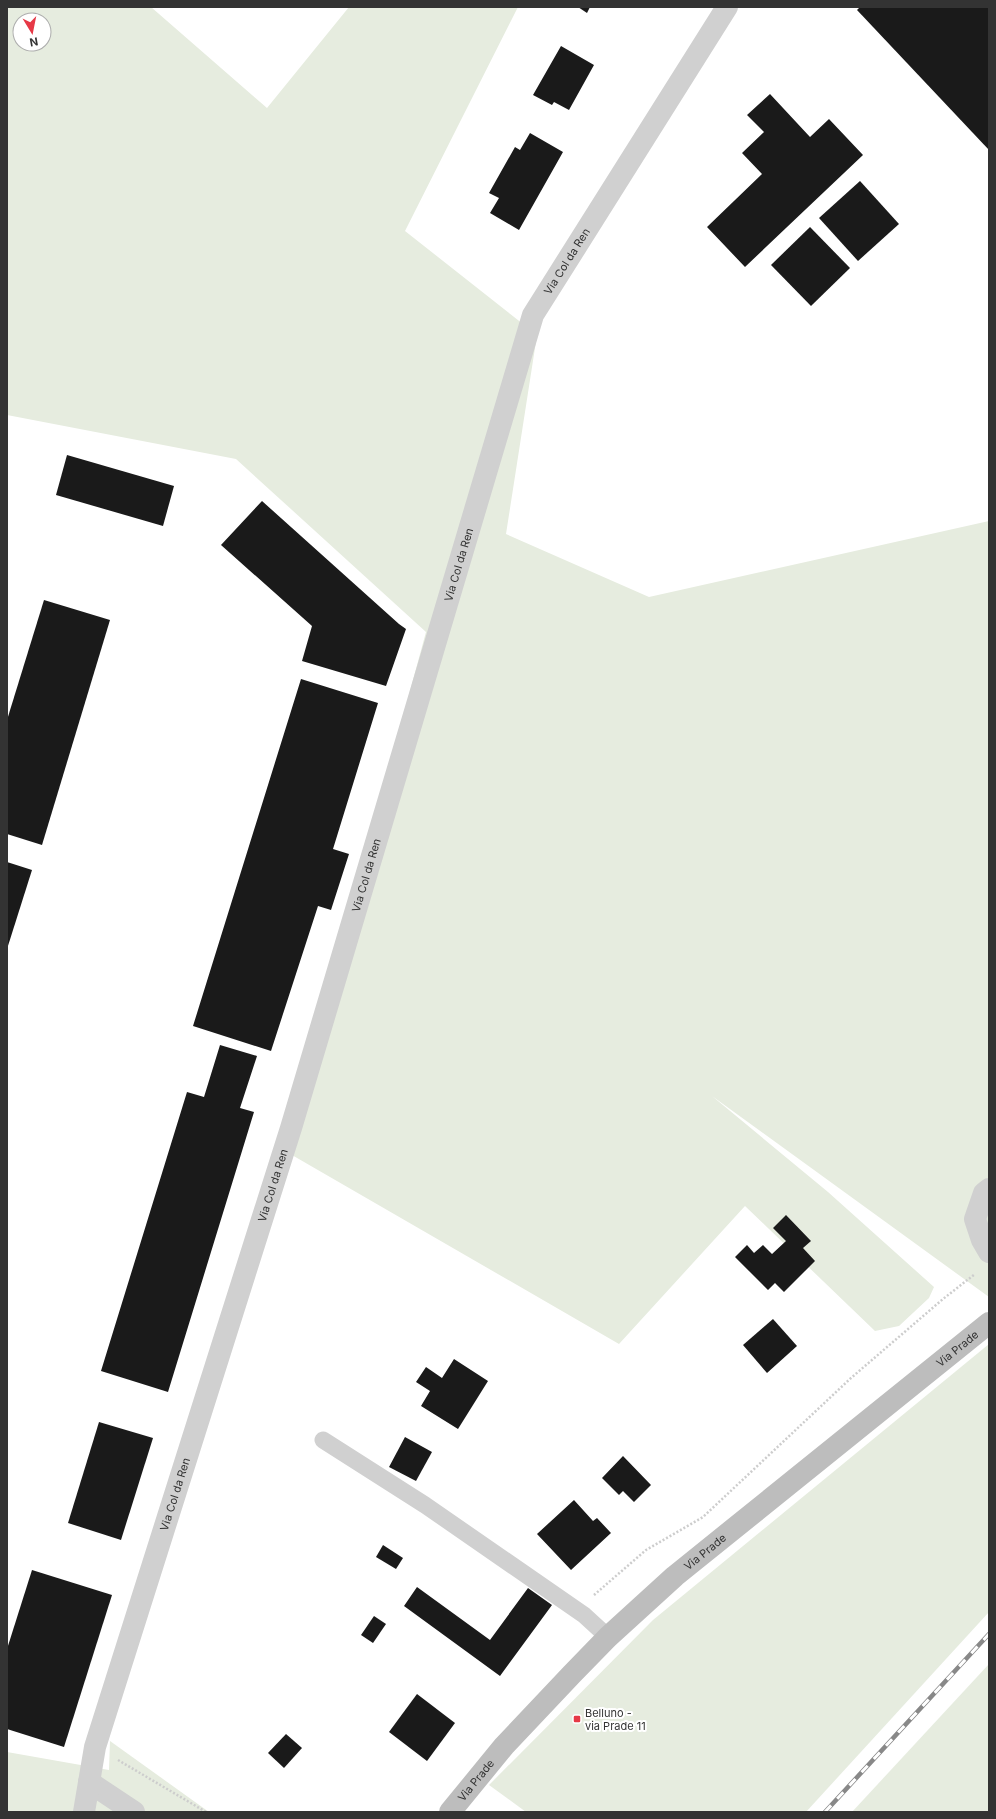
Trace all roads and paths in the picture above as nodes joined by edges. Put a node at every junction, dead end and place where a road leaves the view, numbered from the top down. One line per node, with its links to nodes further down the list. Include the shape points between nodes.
1 (727, 7): 9 (street, Via Col da Ren, via 533,315 291,1128)
2 (989, 1189): 3 (street, via 984,1193 975,1219)
3 (989, 1252)
4 (975, 1274): 7 (path, via 851,1378 703,1517 646,1550 586,1602)
5 (989, 1323): 8 (main road, Via Prade, via 675,1576)
6 (323, 1440): 7 (lane, via 425,1505)
7 (584, 1615): 8 (lane)
8 (608, 1637): 14 (main road, Via Prade, via 504,1746)
9 (95, 1747): 10 (street, Via Col da Ren); 13 (path)
10 (89, 1782): 11 (street, Via Col da Ren); 12 (street)
11 (84, 1812)
12 (134, 1812)
13 (206, 1812)
14 (450, 1812)

